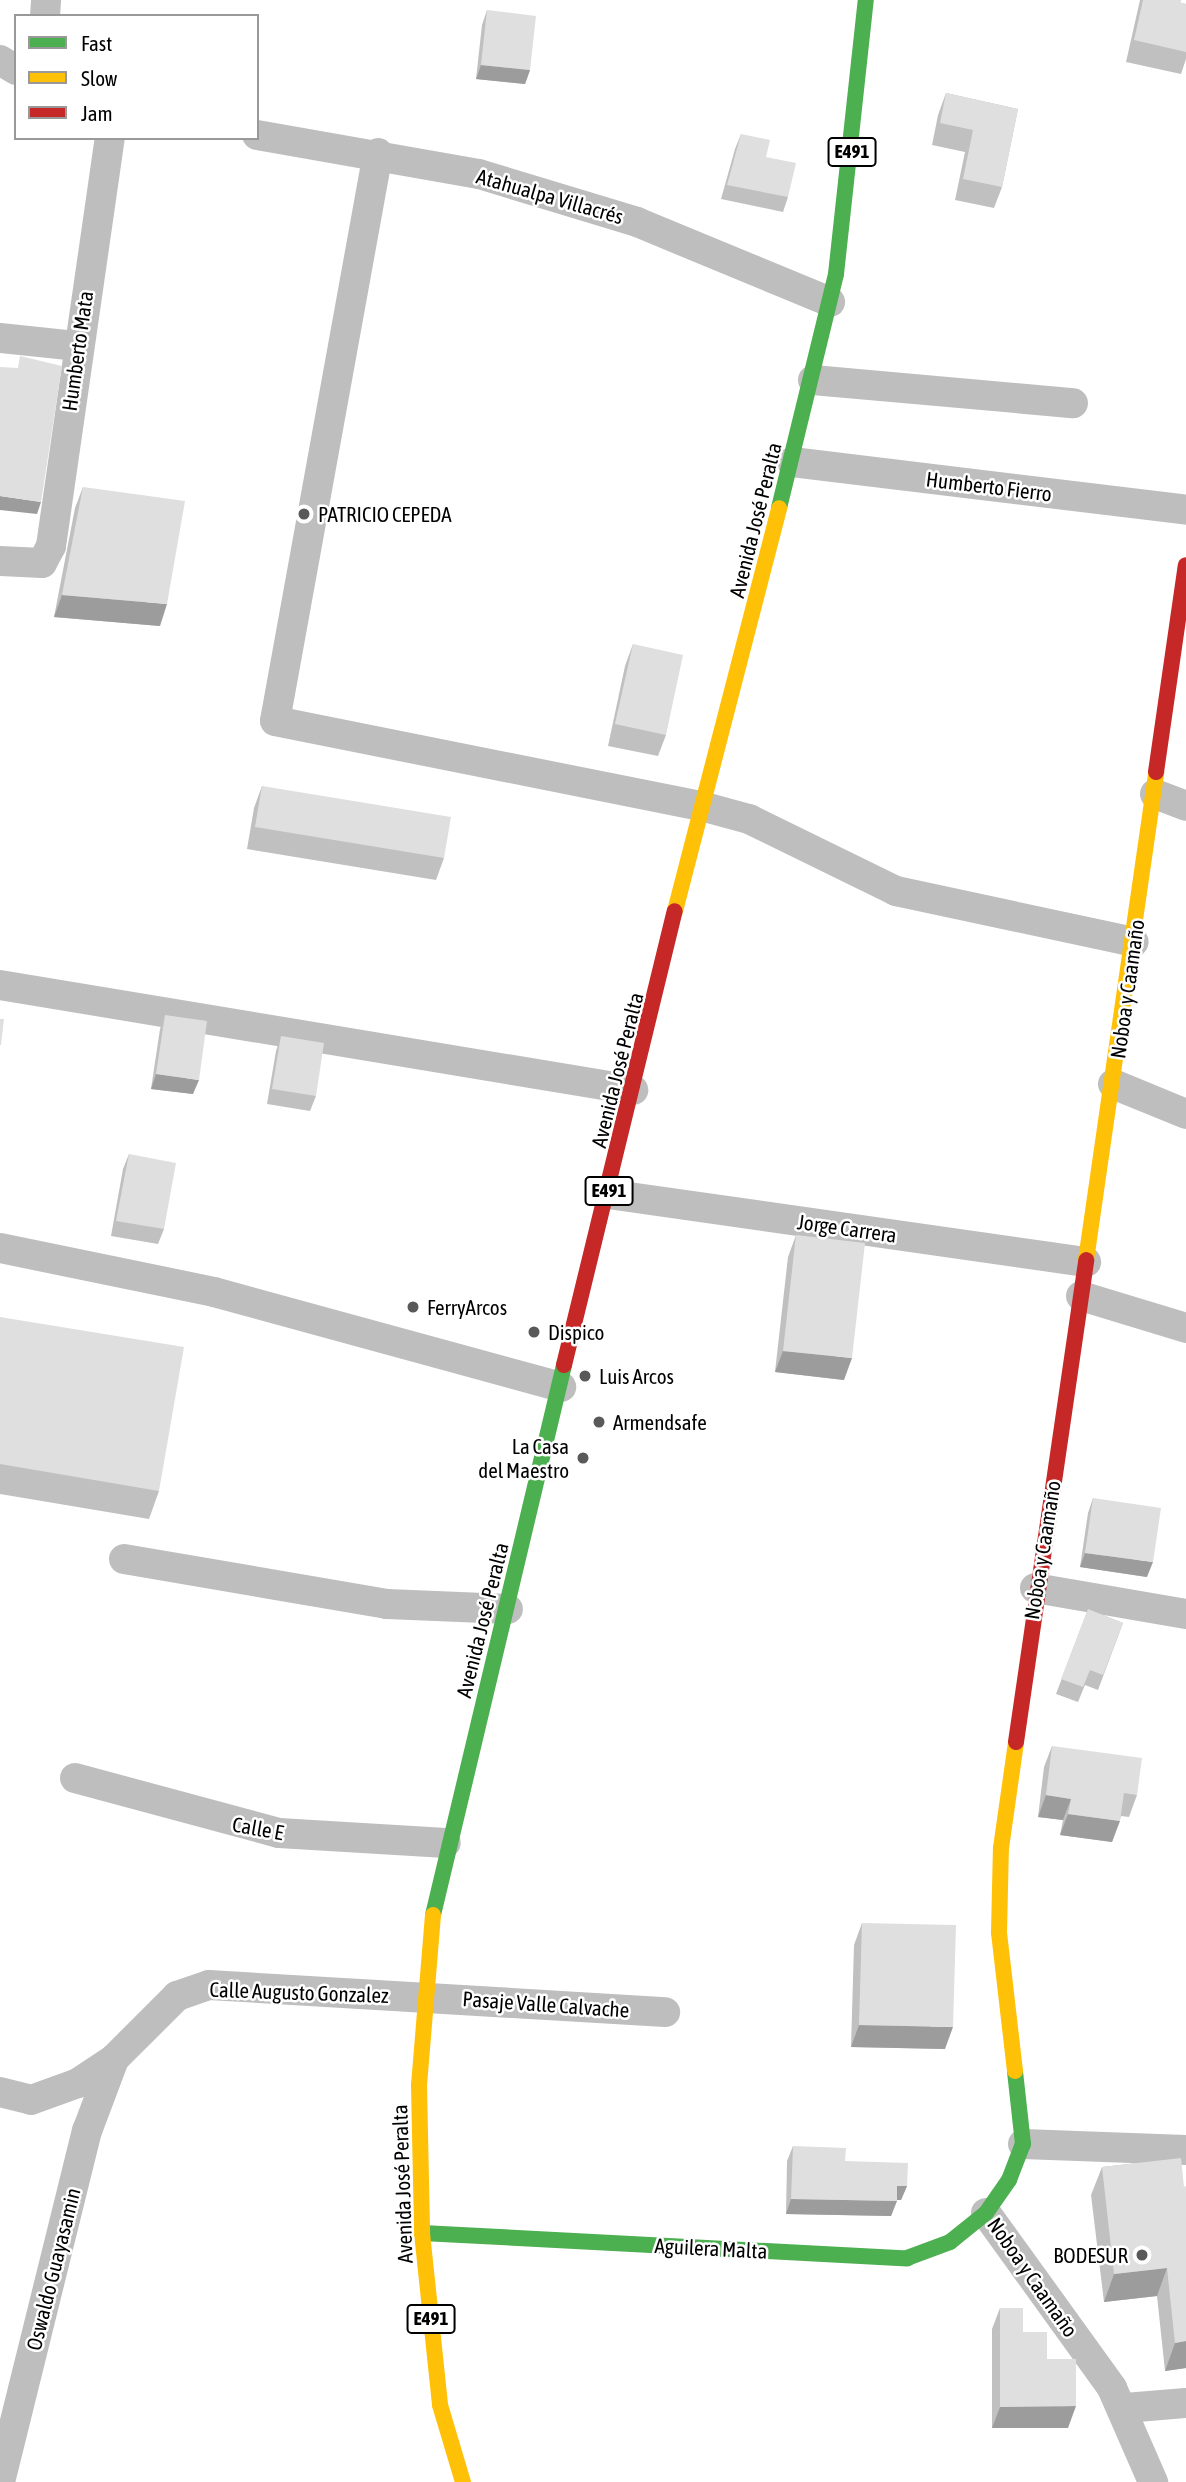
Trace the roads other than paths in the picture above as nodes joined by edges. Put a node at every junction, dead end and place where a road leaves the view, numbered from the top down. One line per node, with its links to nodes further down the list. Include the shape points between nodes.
1 (866, 0): 5 (main road, Avenida José Peralta / E491, via 861,90)
2 (259, 135): 4 (street, Atahualpa Villacrés)
3 (110, 140): 7 (street, Humberto Mata)
4 (378, 153): 5 (street, Atahualpa Villacrés, via 479,174 637,222); 15 (street, via 275,721)
5 (830, 302): 8 (main road, Avenida José Peralta / E491)
6 (0, 338): 7 (street)
7 (76, 346): 12 (street, Humberto Mata, via 51,546 42,563)
8 (813, 380): 9 (street); 10 (main road, Avenida José Peralta / E491)
9 (1073, 402)
10 (792, 462): 11 (street, Humberto Fierro); 15 (main road, Avenida José Peralta / E491)
11 (1186, 510)
12 (0, 561)
13 (1186, 565): 14 (main road, Noboa y Caamaño)
14 (1155, 794): 16 (street); 17 (main road, Noboa y Caamaño)
15 (701, 806): 17 (street, via 749,819 896,891); 20 (main road, Avenida José Peralta / E491)
16 (1186, 806)
17 (1134, 942): 19 (main road, Noboa y Caamaño)
18 (0, 985): 20 (street)
19 (1113, 1084): 21 (street); 24 (main road, Noboa y Caamaño)
20 (633, 1090): 22 (main road, Avenida José Peralta / E491)
21 (1186, 1114)
22 (608, 1194): 24 (street, Jorge Carrera); 27 (main road, Avenida José Peralta / E491)
23 (0, 1248): 27 (street, via 214,1292)
24 (1086, 1262): 25 (main road, Noboa y Caamaño)
25 (1081, 1296): 26 (street); 29 (main road, Noboa y Caamaño)
26 (1186, 1328)
27 (561, 1387): 30 (main road, Avenida José Peralta / E491)
28 (124, 1559): 30 (street, via 387,1604)
29 (1035, 1588): 31 (street); 38 (main road, Noboa y Caamaño, via 1001,1848 999,1933)
30 (508, 1609): 33 (main road, Avenida José Peralta / E491)
31 (1186, 1614)
32 (75, 1778): 33 (street, Calle E, via 279,1833)
33 (446, 1843): 34 (main road, Avenida José Peralta / E491)
34 (426, 1997): 35 (street, Pasaje Valle Calvache); 36 (street, Calle Augusto Gonzalez, via 209,1985 177,1996); 41 (main road, Avenida José Peralta / E491, via 419,2085)
35 (665, 2012)
36 (114, 2059): 37 (street, Calle Augusto Gonzalez, via 78,2083 31,2100); 44 (street, Oswaldo Guayasamin, via 87,2131)
37 (0, 2092)
38 (1023, 2144): 39 (street); 40 (main road, Noboa y Caamaño, via 1009,2180)
39 (1186, 2150)
40 (986, 2213): 41 (main road, Aguilera Malta, via 950,2242 907,2258); 43 (street, Noboa y Caamaño)
41 (422, 2234): 45 (main road, Avenida José Peralta / E491, via 440,2405)
42 (1186, 2403): 43 (street)
43 (1125, 2408): 46 (street, Noboa y Caamaño)
44 (0, 2480)
45 (463, 2482)
46 (1153, 2482)

